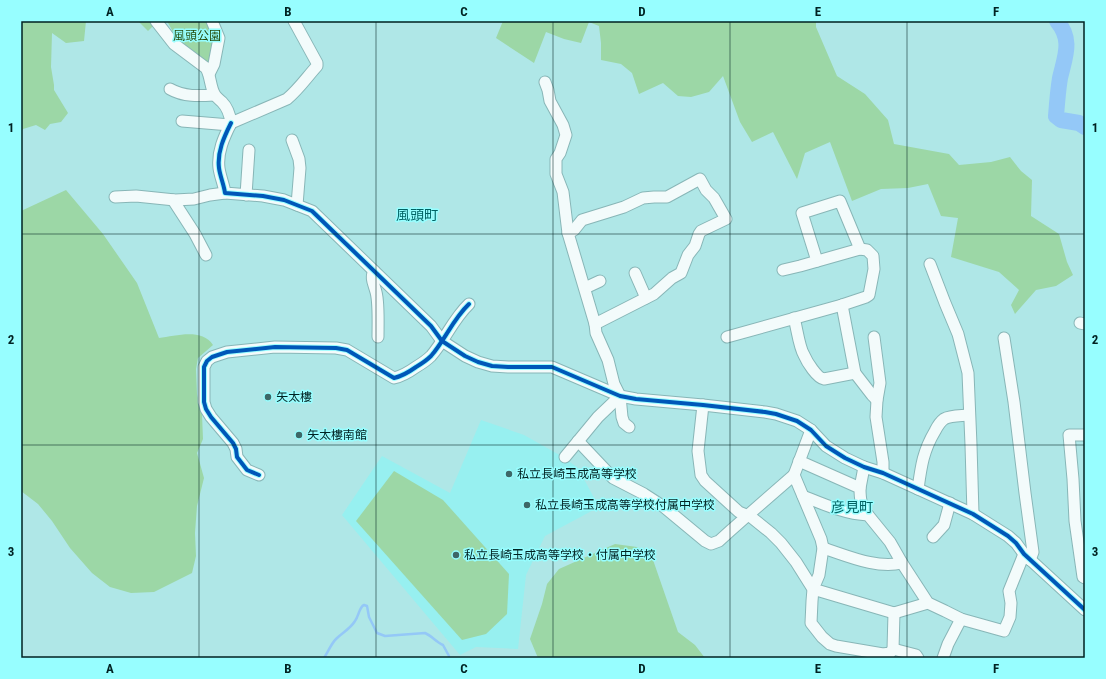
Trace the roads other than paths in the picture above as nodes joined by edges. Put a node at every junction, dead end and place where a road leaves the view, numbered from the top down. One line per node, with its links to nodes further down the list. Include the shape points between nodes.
1 (156, 21): 4 (street, via 174,44 206,68)
2 (212, 21): 4 (street, via 219,38 214,64)
3 (294, 21): 9 (street, via 317,66 287,99)
4 (209, 74): 7 (street)
5 (546, 82): 17 (street, via 550,101 566,135 556,159 556,174 563,192)
6 (170, 89): 7 (street, via 191,96)
7 (214, 95): 9 (street, via 227,109)
8 (182, 121): 9 (street)
9 (231, 124): 12 (street, via 220,152 219,168)
10 (292, 140): 16 (street, via 300,168)
11 (249, 150): 13 (street)
12 (225, 193): 13 (street); 15 (street)
13 (246, 195): 16 (street, via 284,200)
14 (115, 198): 15 (street, via 136,196)
15 (173, 200): 19 (street)
16 (297, 205): 23 (street, via 312,211)
17 (568, 233): 26 (street); 27 (street, via 582,220 624,207 643,198 667,198 700,179 726,219 702,231 681,273)
18 (860, 249): 20 (street); 20 (street, via 840,201 802,213); 29 (street, via 867,250 873,256 874,269 869,295)
19 (206, 255)
20 (817, 261): 22 (street)
21 (930, 264): 42 (street, via 958,334 968,373)
22 (783, 270)
23 (374, 271): 32 (street, via 372,279 377,294); 36 (street)
24 (635, 274): 27 (street)
25 (600, 281): 26 (street)
26 (585, 288): 31 (street)
27 (646, 298): 31 (street)
28 (469, 304): 36 (street)
29 (842, 305): 30 (street); 37 (street)
30 (794, 318): 33 (street); 37 (street, via 803,355 817,375 824,379)
31 (596, 324): 39 (street, via 596,333)
32 (378, 337)
33 (727, 337)
34 (874, 337): 40 (street, via 880,383)
35 (1004, 338): 63 (street, via 1033,552)
36 (442, 340): 39 (street, via 478,362 492,366 552,367); 52 (street, via 430,357 400,377 394,378 347,350 336,348 275,347 227,352 212,357 204,367 206,408 233,443 237,457 247,470)
37 (855, 373): 40 (street)
38 (960, 382): 43 (street, via 962,408 948,414)
39 (620, 396): 41 (street); 44 (street, via 622,417 624,423); 47 (street)
40 (877, 400): 51 (street, via 876,417 882,448)
41 (703, 405): 45 (street, via 776,414); 59 (street, via 698,451 701,475 730,504)
42 (969, 415): 43 (street); 58 (street)
43 (944, 419): 55 (street, via 926,448)
44 (629, 426)
45 (811, 430): 49 (street); 50 (street, via 826,446)
46 (1085, 435): 65 (street, via 1069,435 1075,521)
47 (578, 441): 48 (street); 59 (street, via 613,478 658,503 711,544 719,541)
48 (565, 457)
49 (799, 461): 53 (street); 54 (street)
50 (864, 467): 51 (street); 54 (street)
51 (883, 473): 55 (street)
52 (259, 475)
53 (794, 475): 56 (street); 59 (street)
54 (860, 488): 60 (street, via 863,510)
55 (918, 488): 57 (street)
56 (802, 496): 60 (street, via 836,509); 62 (street)
57 (950, 503): 58 (street); 61 (street, via 944,525)
58 (973, 514): 63 (street, via 1008,536)
59 (747, 516): 66 (street, via 785,540)
60 (868, 516): 64 (street, via 890,542)
61 (933, 538)
62 (823, 548): 64 (street, via 873,563); 66 (street, via 819,575)
63 (1027, 557): 68 (street); 70 (street, via 1009,592 1010,617 1004,632)
64 (902, 563): 67 (street)
65 (1085, 578)
66 (813, 589): 69 (street); 71 (street, via 811,623 830,644 883,654 890,653)
67 (928, 603): 69 (street); 70 (street)
68 (1085, 610)
69 (894, 613): 71 (street)
70 (961, 619): 73 (street)
71 (892, 649): 72 (street, via 916,655)
72 (918, 658)
73 (943, 658)

